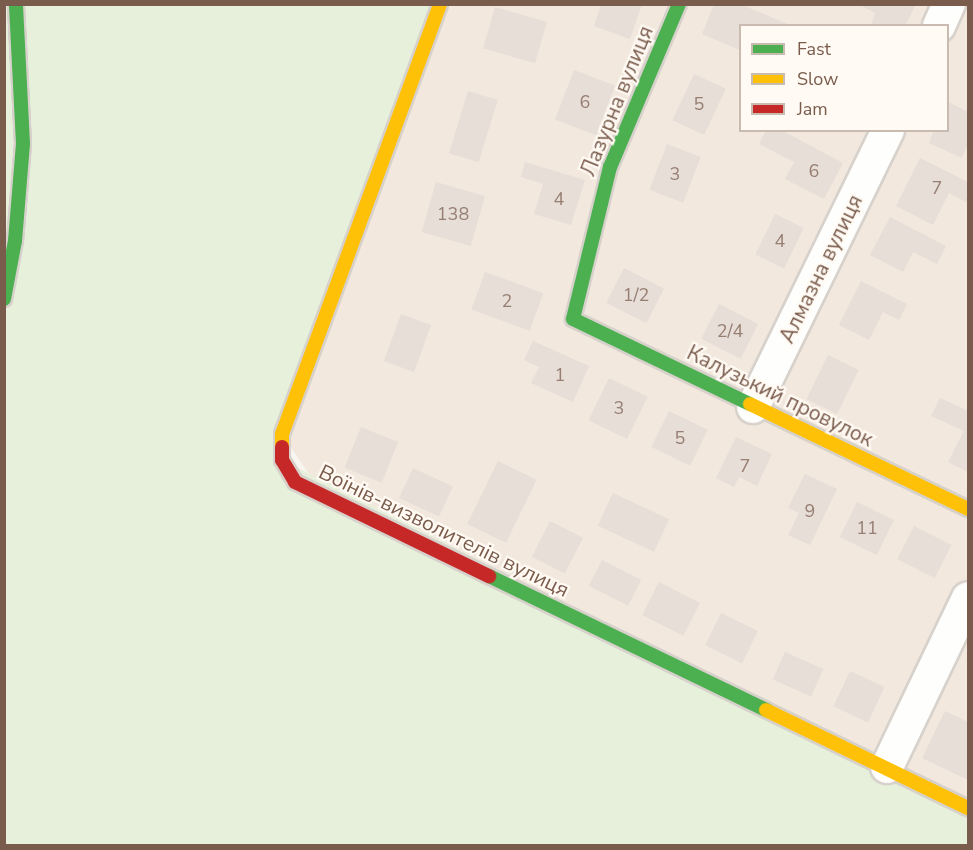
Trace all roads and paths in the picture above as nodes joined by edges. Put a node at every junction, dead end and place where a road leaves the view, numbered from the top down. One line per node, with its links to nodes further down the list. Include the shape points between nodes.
1 (16, 4): 7 (street, via 23,144 15,241)
2 (440, 4): 12 (street, Воїнів-визволителів вулиця, via 282,434 282,460 286,467 295,482 314,492)
3 (679, 4): 8 (street, Лазурна вулиця, via 610,167)
4 (950, 4): 5 (street)
5 (940, 24)
6 (887, 132): 9 (street, Алмазна вулиця)
7 (4, 299)
8 (573, 319): 9 (street, Калузький провулок)
9 (753, 406): 10 (street, Калузький провулок)
10 (969, 509)
11 (969, 598): 12 (street)
12 (887, 767): 13 (street, Воїнів-визволителів вулиця)
13 (969, 808)

